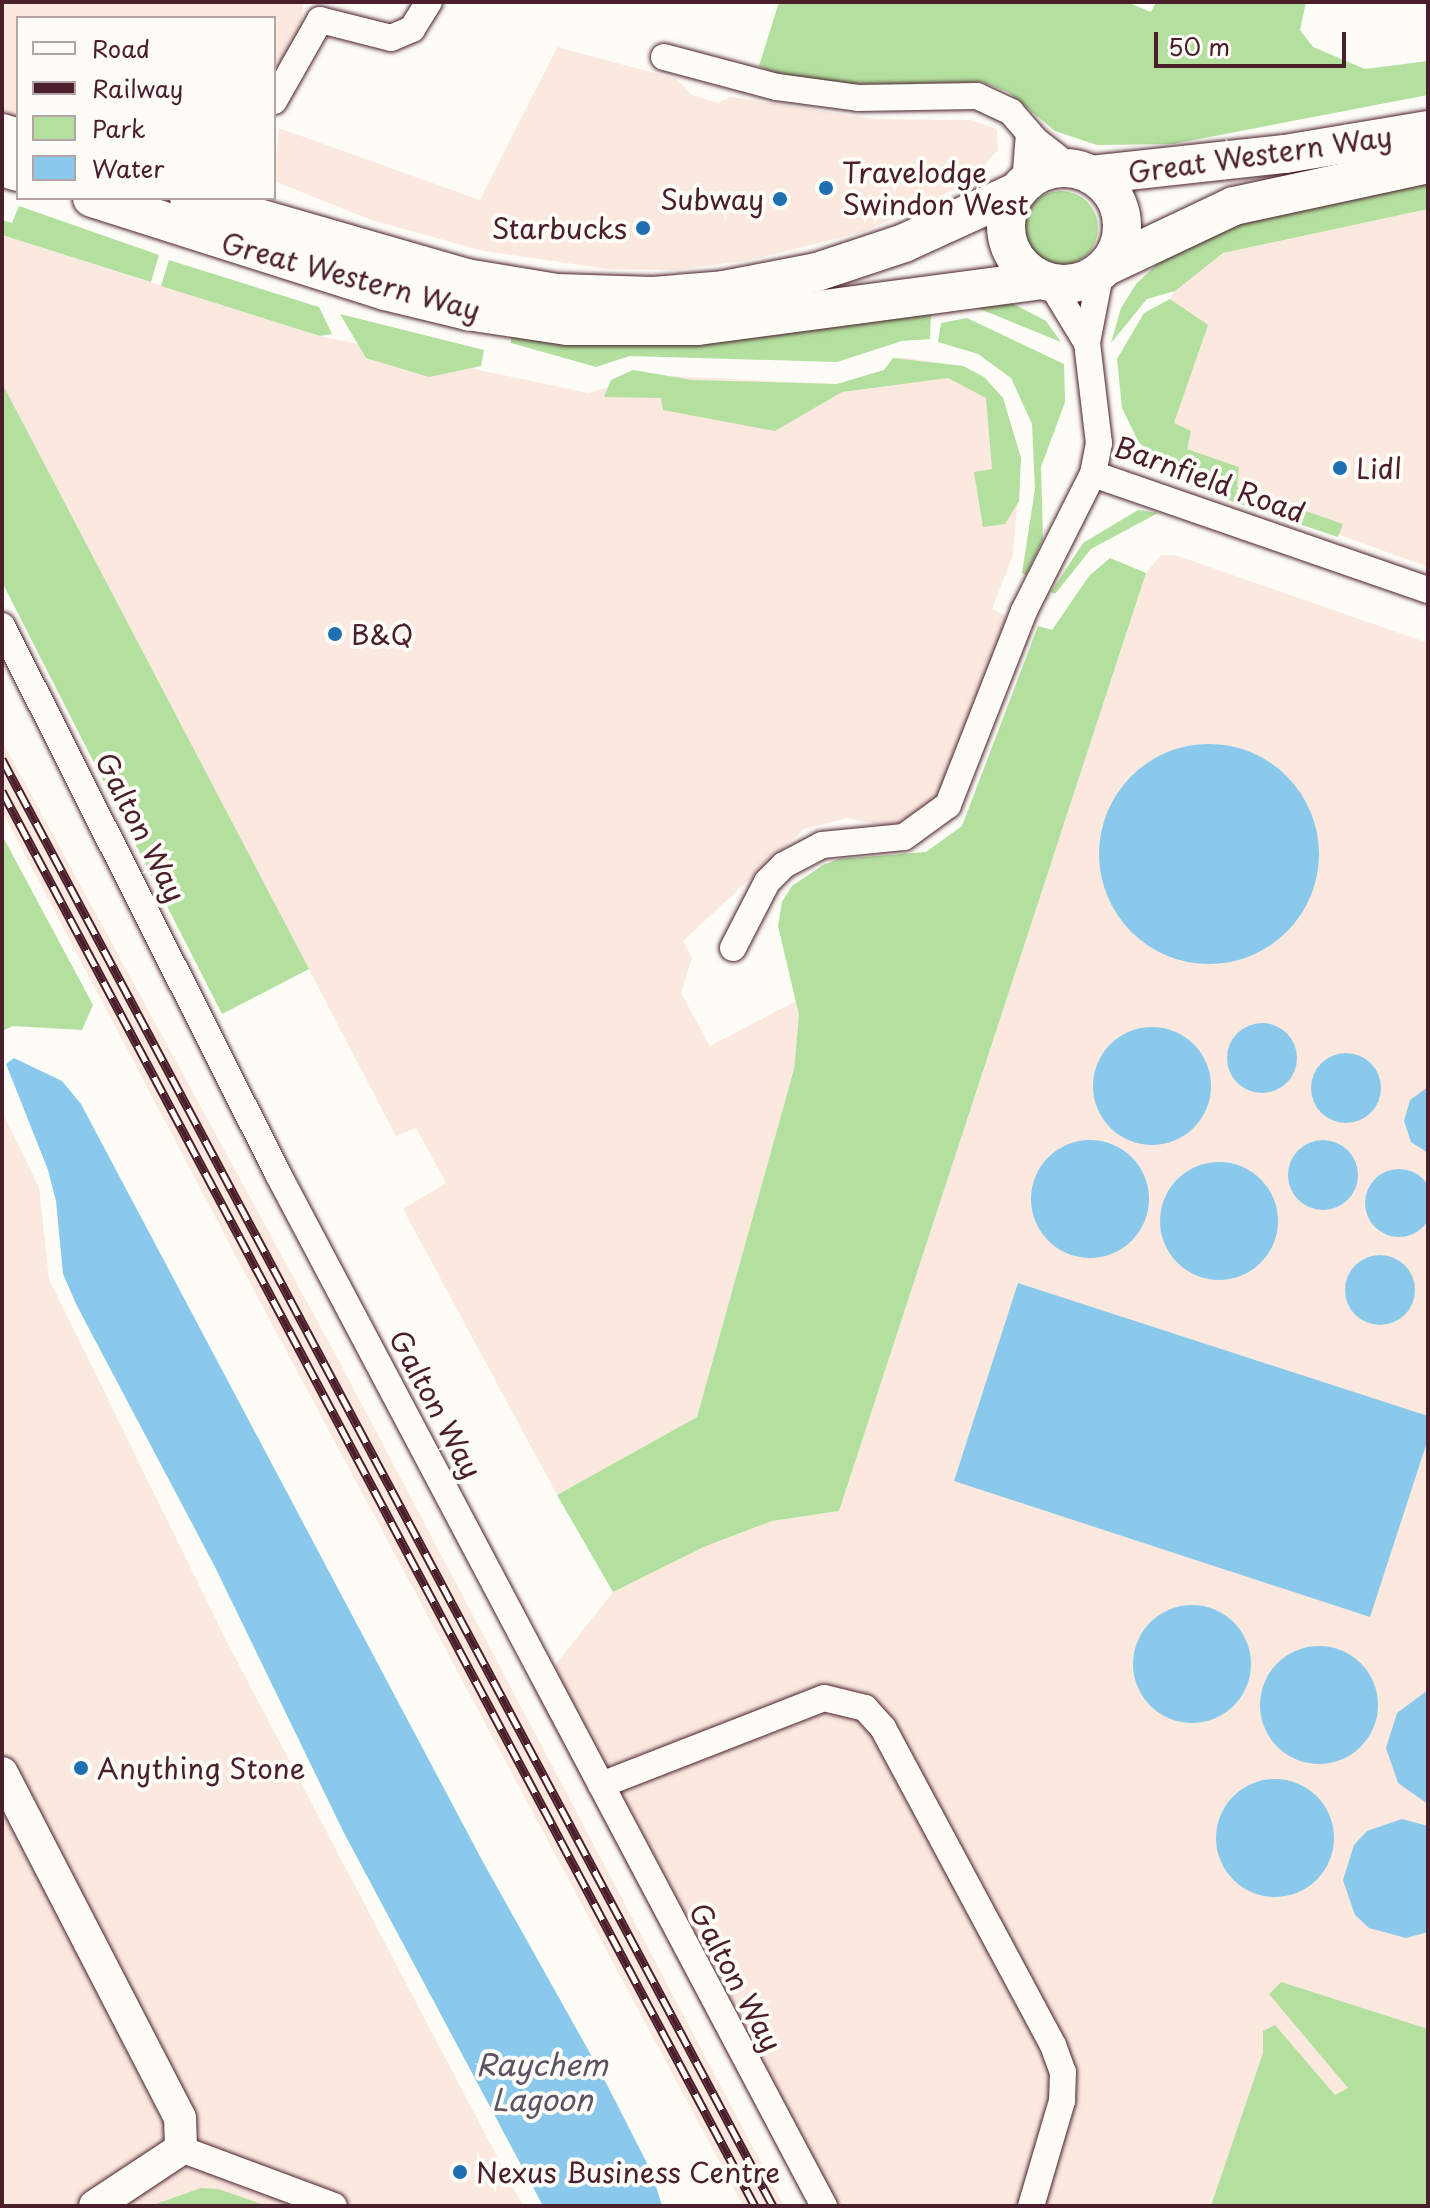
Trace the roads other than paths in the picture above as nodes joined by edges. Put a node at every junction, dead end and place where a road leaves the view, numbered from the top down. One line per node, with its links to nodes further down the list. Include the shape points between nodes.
1 (429, 2): 3 (street, via 412,29 391,38 320,20)
2 (664, 57): 5 (street, via 708,80 858,98 977,96 1002,105)
3 (276, 97)
4 (1428, 130): 7 (main road, Great Western Way, via 1271,156)
5 (1029, 133): 7 (street); 8 (street)
6 (1428, 164): 12 (main road, Great Western Way, via 1234,206)
7 (1081, 172): 8 (main road, via 1046,171); 12 (main road, via 1110,190 1122,220 1116,252)
8 (1021, 188): 11 (main road, Great Western Way, via 904,243 832,268 755,286 653,296 557,293 495,284 362,252); 13 (main road, via 1008,208 1008,243 1028,272)
9 (98, 200): 13 (main road, Great Western Way, via 385,291 467,311 567,326 698,326)
10 (201, 200): 11 (main road, Great Western Way)
11 (231, 205)
12 (1104, 268): 13 (main road, via 1077,283); 14 (street, Barnfield Road)
13 (1047, 281): 14 (street, Barnfield Road)
14 (1087, 343): 15 (street, Barnfield Road, via 1099,443)
15 (1093, 474): 16 (street, Barnfield Road); 18 (street, via 1028,603 948,805 904,837 822,845 784,865 767,882)
16 (1428, 590)
17 (2, 626): 20 (street, Galton Way, via 278,1174)
18 (733, 948)
19 (2, 1773): 21 (street, via 175,2104)
20 (601, 1785): 24 (street, Galton Way); 25 (street, via 824,1698 865,1708 883,1728 1063,2072 1055,2130)
21 (181, 2149): 22 (street); 23 (street)
22 (95, 2206)
23 (334, 2206)
24 (824, 2206)
25 (1031, 2206)

